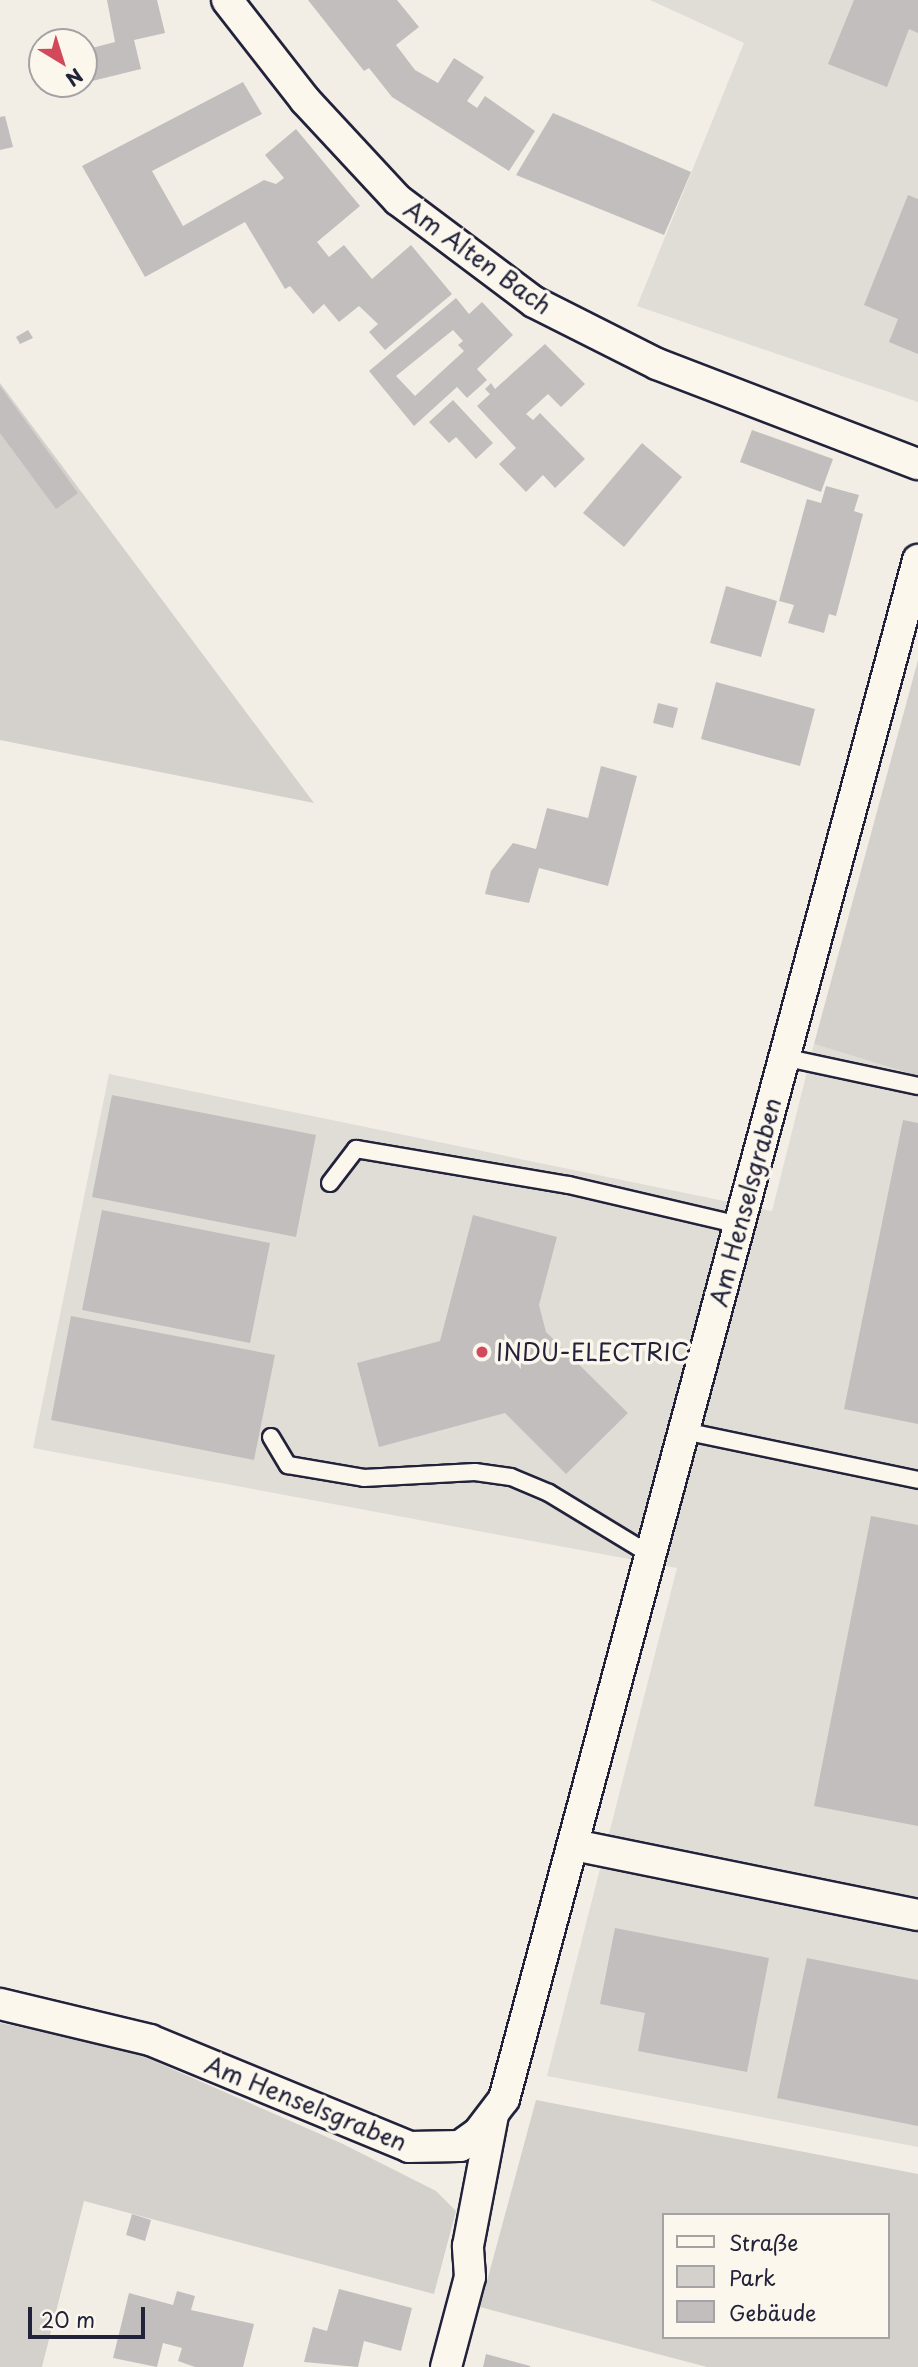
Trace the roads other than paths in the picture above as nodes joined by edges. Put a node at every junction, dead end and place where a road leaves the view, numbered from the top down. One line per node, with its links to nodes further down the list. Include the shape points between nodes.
1 (227, 0): 2 (street, Am Alten Bach, via 305,100 398,200 534,302 657,364)
2 (918, 464)
3 (918, 560): 4 (street, Am Henselsgraben)
4 (783, 1057): 5 (lane); 7 (street, Am Henselsgraben)
5 (918, 1086)
6 (330, 1183): 7 (lane, via 356,1149 569,1185)
7 (738, 1225): 8 (street, Am Henselsgraben)
8 (684, 1431): 10 (lane); 11 (street, Am Henselsgraben)
9 (271, 1437): 11 (lane, via 288,1465 364,1478 475,1472 511,1477 549,1493)
10 (918, 1480)
11 (651, 1555): 12 (street, Am Henselsgraben)
12 (574, 1845): 13 (street); 15 (street, Am Henselsgraben, via 510,2084)
13 (918, 1915)
14 (0, 2004): 15 (street, Am Henselsgraben, via 150,2040 409,2147 460,2146)
15 (493, 2115): 16 (street, via 468,2246 470,2277)
16 (446, 2367)

